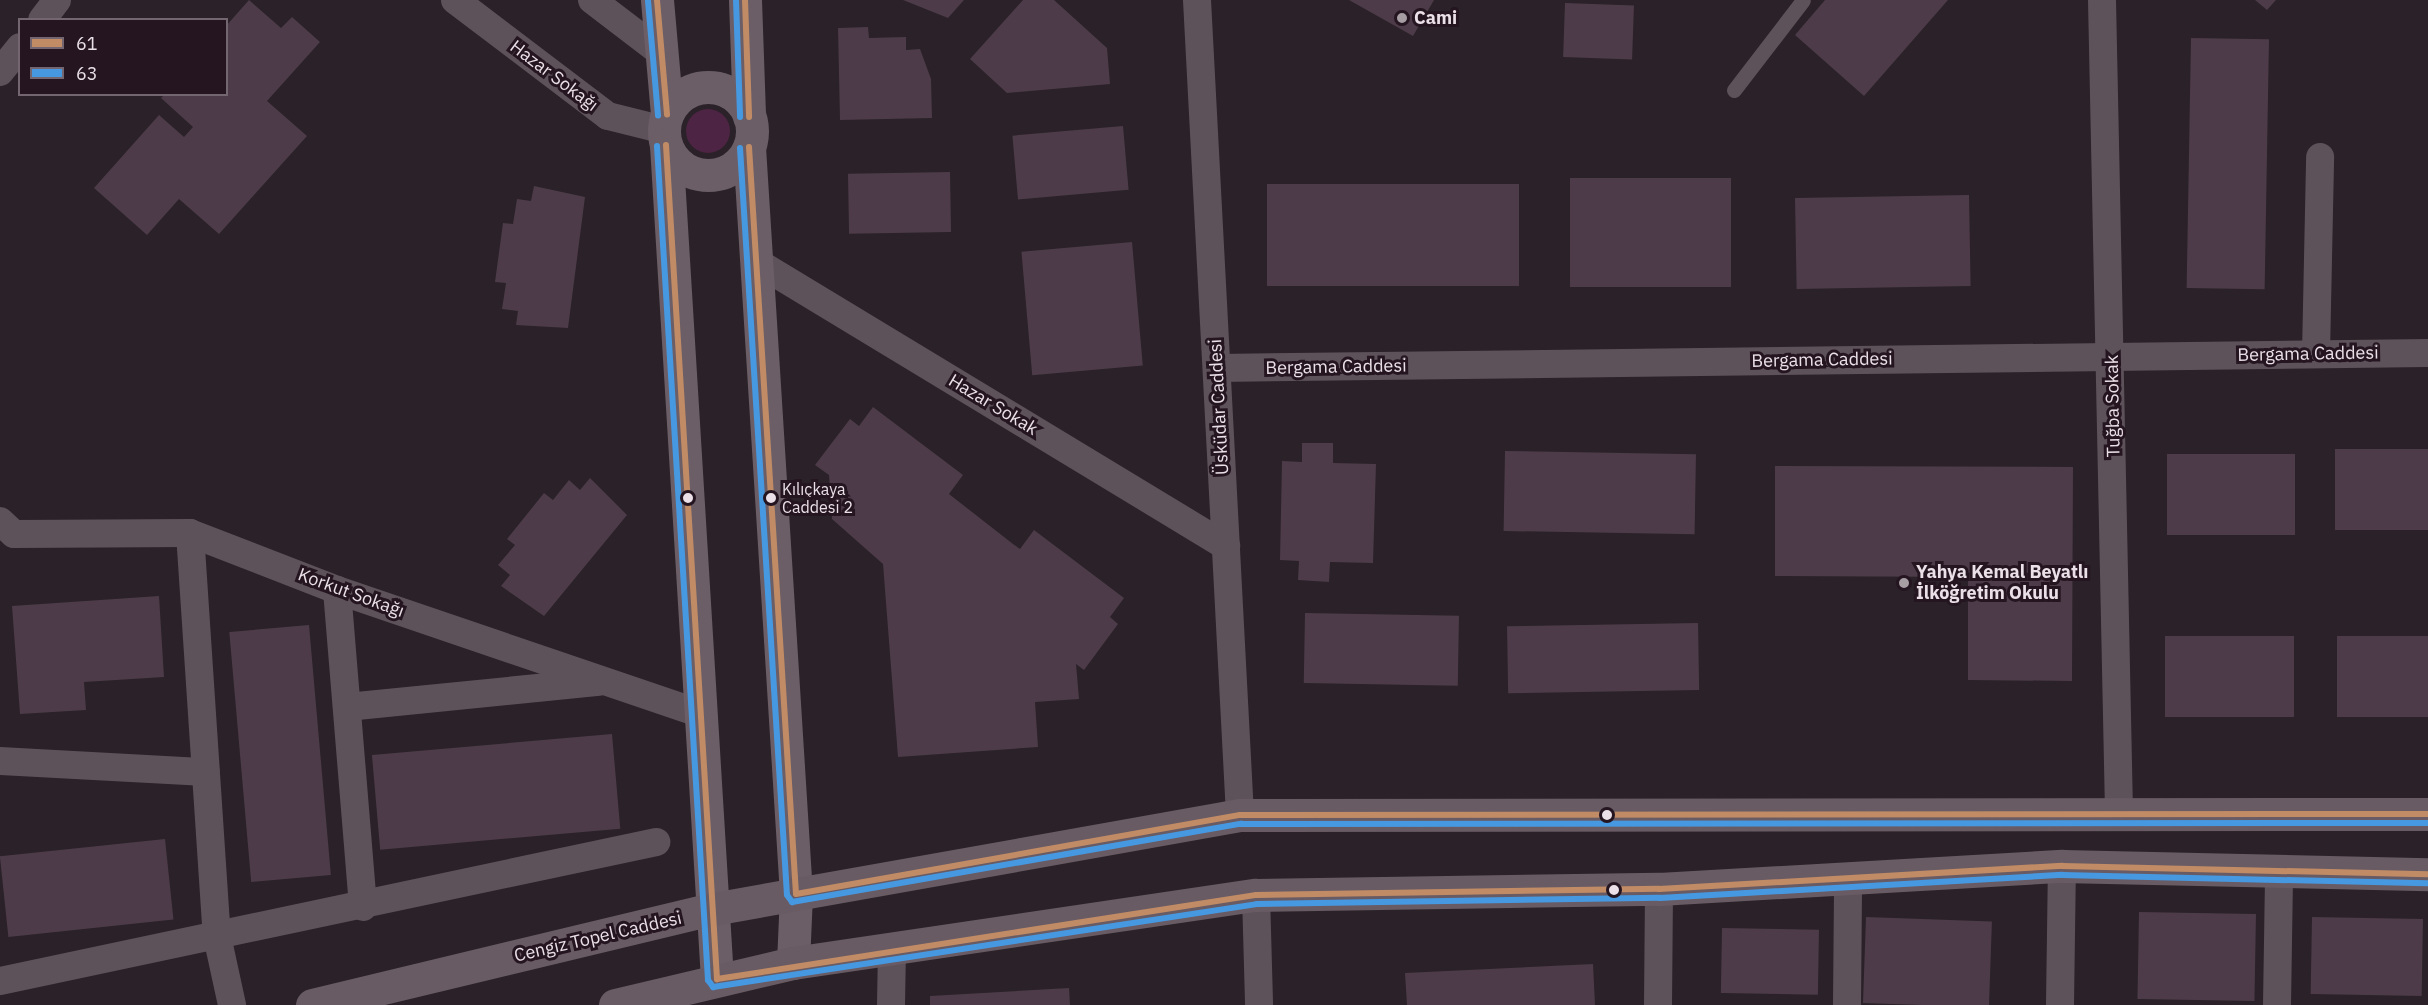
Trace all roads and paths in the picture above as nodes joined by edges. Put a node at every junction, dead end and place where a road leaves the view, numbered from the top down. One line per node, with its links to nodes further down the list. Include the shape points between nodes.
1 (57, 0): 9 (street)
2 (455, 0): 14 (street, Hazar Sokağı, via 608,116)
3 (592, 0): 11 (street)
4 (657, 0): 11 (street)
5 (745, 0): 15 (street)
6 (1197, 0): 21 (street, Üsküdar Caddesi)
7 (1803, 0): 13 (lane)
8 (2102, 0): 20 (street, Tuğba Sokak)
9 (44, 18)
10 (18, 50): 12 (street)
11 (660, 52): 14 (street)
12 (0, 72)
13 (1734, 90)
14 (666, 130): 15 (street, via 685,169 707,174 729,170); 15 (street, via 675,102 701,87 731,94); 28 (street)
15 (749, 132): 17 (street)
16 (2320, 157): 19 (street)
17 (760, 264): 24 (street, Hazar Sokak); 40 (street)
18 (2428, 352): 19 (street, Bergama Caddesi)
19 (2316, 354): 20 (street, Bergama Caddesi)
20 (2112, 357): 21 (street, Bergama Caddesi); 31 (street, Tuğba Sokak)
21 (1216, 368): 24 (street, Üsküdar Caddesi)
22 (0, 521): 23 (street, Korkut Sokağı, via 15,534)
23 (190, 532): 25 (street, Korkut Sokağı); 30 (street)
24 (1226, 546): 33 (street, Üsküdar Caddesi)
25 (338, 590): 26 (street, Korkut Sokağı); 27 (street)
26 (608, 681): 27 (street); 28 (street, Korkut Sokağı)
27 (347, 707): 42 (street)
28 (699, 713): 43 (street)
29 (0, 761): 30 (street)
30 (206, 772): 44 (street)
31 (2119, 813): 32 (main road, Cengiz Topel Caddesi); 33 (main road, Cengiz Topel Caddesi)
32 (2428, 814)
33 (1240, 815): 40 (main road, Cengiz Topel Caddesi)
34 (656, 843): 42 (street)
35 (2062, 866): 36 (main road); 38 (main road); 56 (street)
36 (2279, 874): 37 (main road); 57 (street)
37 (2428, 874)
38 (1848, 879): 39 (main road); 55 (street)
39 (1659, 889): 41 (main road); 54 (street)
40 (795, 894): 43 (main road, Cengiz Topel Caddesi); 46 (street)
41 (1256, 895): 45 (main road); 53 (street)
42 (363, 907): 44 (street)
43 (713, 909): 47 (street); 50 (main road, Cengiz Topel Caddesi)
44 (217, 936): 48 (street); 49 (street)
45 (892, 949): 46 (main road); 52 (street)
46 (793, 963): 47 (main road)
47 (717, 979): 51 (main road)
48 (0, 981)
49 (232, 1005)
50 (312, 1005)
51 (615, 1005)
52 (891, 1005)
53 (1258, 1005)
54 (1658, 1005)
55 (1847, 1005)
56 (2060, 1005)
57 (2277, 1005)

